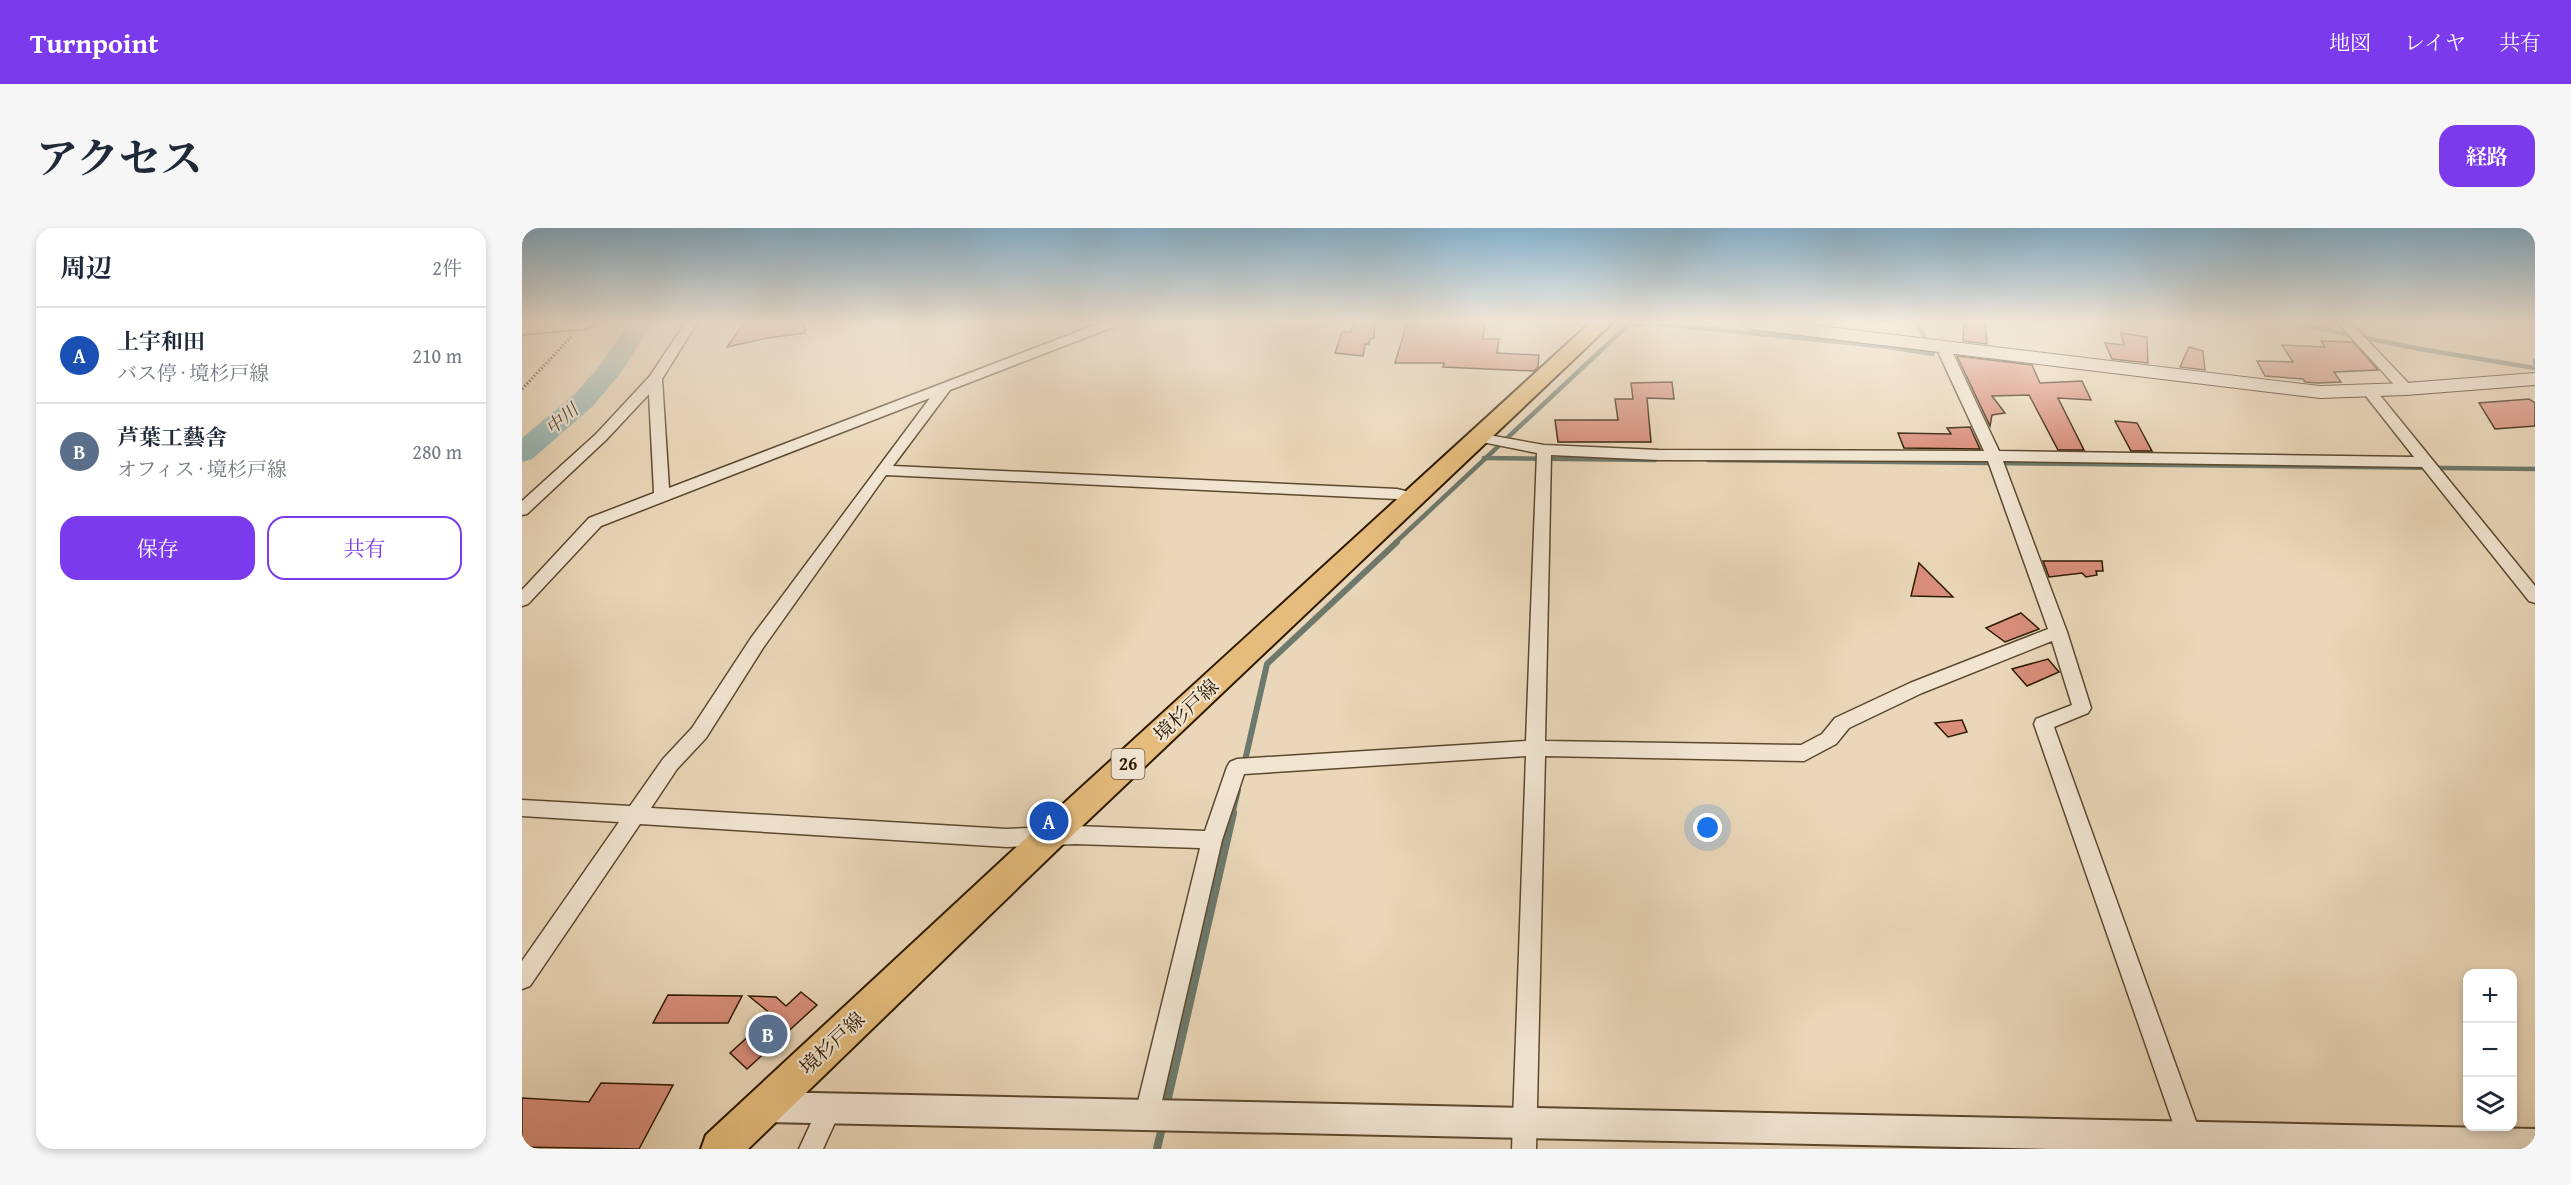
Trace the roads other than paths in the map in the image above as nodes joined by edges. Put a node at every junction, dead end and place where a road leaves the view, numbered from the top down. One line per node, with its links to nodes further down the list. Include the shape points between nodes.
1 (663, 366): 7 (street)
2 (998, 366): 9 (street)
3 (1555, 366): 12 (main road, 境杉戸線 / 26)
4 (1952, 366): 14 (street)
5 (2104, 366): 11 (main road, via 2281,389)
6 (2384, 366): 10 (street)
7 (655, 379): 17 (street); 19 (street, via 601,437)
8 (2535, 379): 10 (main road)
9 (946, 386): 16 (street); 17 (street)
10 (2406, 389): 11 (main road)
11 (2369, 391): 15 (street)
12 (1477, 437): 13 (street); 18 (main road, 境杉戸線 / 26)
13 (1544, 450): 14 (street, via 1659,455); 23 (street)
14 (1994, 456): 15 (street); 22 (street)
15 (2428, 462): 20 (street)
16 (882, 470): 18 (street, via 1397,494); 25 (street, via 757,643 705,724 670,764)
17 (662, 495): 21 (street, via 595,522)
18 (1413, 498): 26 (main road, 境杉戸線 / 26)
19 (522, 510)
20 (2535, 597)
21 (522, 600)
22 (2058, 632): 23 (street, via 1916,688 1842,723 1829,739 1804,753); 33 (street, via 2082,708 2043,724)
23 (1537, 748): 27 (street, via 1237,767); 32 (street)
24 (522, 808): 25 (street)
25 (636, 814): 26 (street, via 1007,838); 28 (street)
26 (1049, 837): 27 (street); 29 (main road, 境杉戸線 / 26)
27 (1212, 840): 31 (street)
28 (522, 979)
29 (765, 1107): 30 (street); 35 (main road, 境杉戸線 / 26)
30 (831, 1107): 31 (street); 36 (street)
31 (1146, 1114): 32 (street)
32 (1524, 1136): 33 (street)
33 (2192, 1142): 34 (street)
34 (2535, 1144)
35 (720, 1149)
36 (811, 1149)

